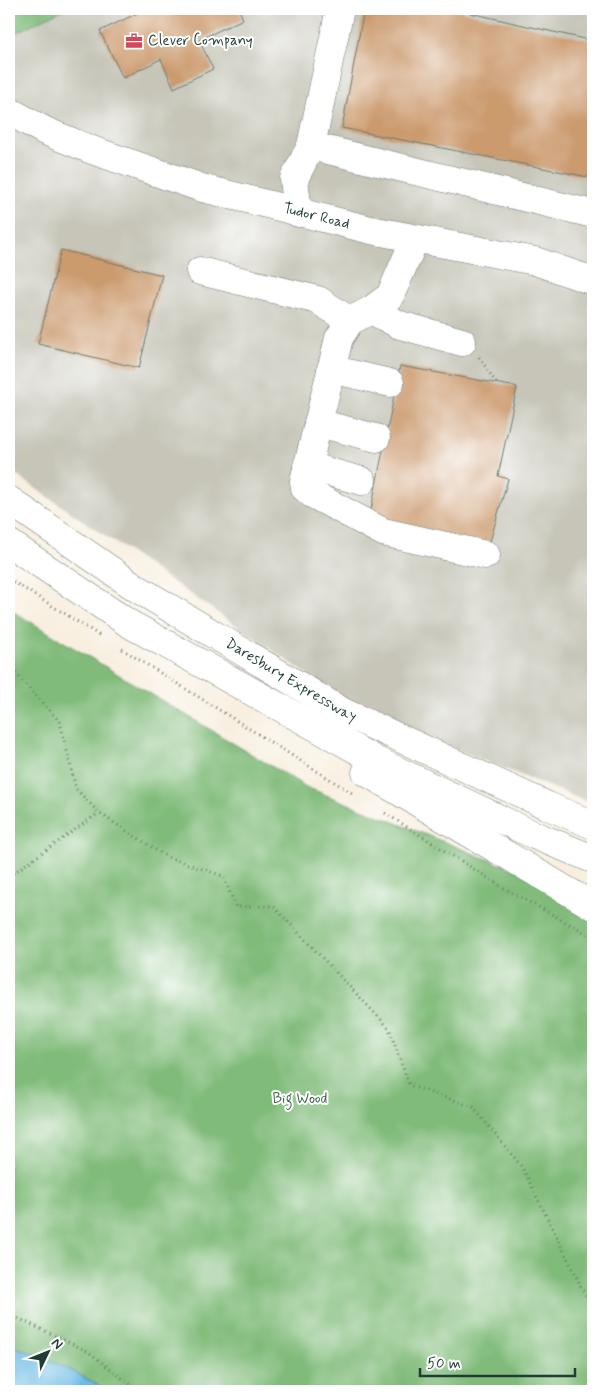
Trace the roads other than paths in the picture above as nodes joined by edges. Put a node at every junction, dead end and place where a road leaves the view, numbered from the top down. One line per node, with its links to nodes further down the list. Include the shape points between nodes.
1 (340, 9): 3 (main road)
2 (9, 111): 4 (main road, Tudor Road, via 44,131 92,150 202,188)
3 (312, 146): 4 (main road, via 294,179); 5 (main road)
4 (298, 213): 6 (main road, Tudor Road)
5 (593, 214)
6 (415, 239): 8 (main road, Tudor Road, via 535,261); 9 (main road, via 390,296)
7 (200, 271): 9 (main road, via 318,300)
8 (593, 281)
9 (361, 315): 10 (main road); 11 (main road, via 339,338)
10 (469, 347)
11 (331, 369): 12 (main road); 13 (main road)
12 (390, 384)
13 (318, 423): 14 (main road); 15 (main road)
14 (376, 438)
15 (307, 466): 16 (main road); 19 (main road, via 305,488 372,527 394,535)
16 (362, 481)
17 (9, 500): 21 (main road, Daresbury Expressway, via 138,590 343,712)
18 (9, 543): 20 (main road, Daresbury Expressway)
19 (486, 555)
20 (118, 637): 22 (main road, Daresbury Expressway, via 534,835); 23 (main road, via 403,795)
21 (593, 825)
22 (593, 859)
23 (593, 906)

